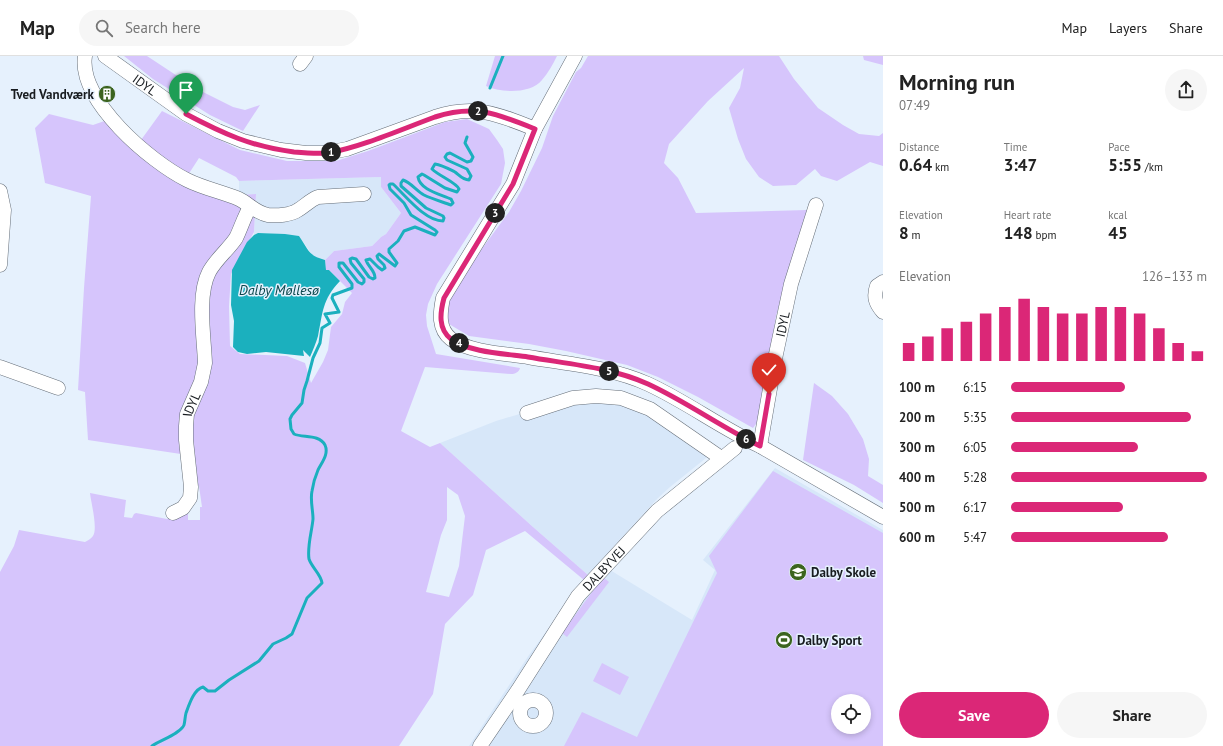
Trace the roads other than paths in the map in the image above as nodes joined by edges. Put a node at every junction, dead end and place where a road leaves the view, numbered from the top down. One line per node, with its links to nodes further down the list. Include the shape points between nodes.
1 (85, 56): 8 (street, via 86,74 94,93 114,122 158,162 188,180 240,200)
2 (105, 56): 4 (street, IDYL, via 186,114 243,141 281,150 326,153 347,149 449,112 463,110 491,113)
3 (575, 56): 4 (street)
4 (535, 129): 15 (street, via 513,184 444,298 440,319 446,334 452,340 473,348 601,369 647,384)
5 (0, 191): 9 (street, via 4,210)
6 (364, 194): 8 (street, via 318,197 296,212 282,214 267,215)
7 (816, 205): 15 (street, IDYL, via 791,284)
8 (250, 207): 18 (street, IDYL, via 236,237 209,272 206,283 203,298 204,373 187,414 186,426 190,498 183,508)
9 (0, 265)
10 (883, 282): 11 (street, via 877,286 874,297)
11 (883, 312)
12 (0, 367): 13 (street)
13 (58, 388)
14 (526, 413): 17 (street, via 573,398 621,398 650,409)
15 (760, 446): 19 (street)
16 (735, 448): 17 (street, DALBYVEJ)
17 (720, 458): 20 (street, DALBYVEJ, via 657,511 578,596 517,702)
18 (173, 513)
19 (883, 517)
20 (480, 746)

